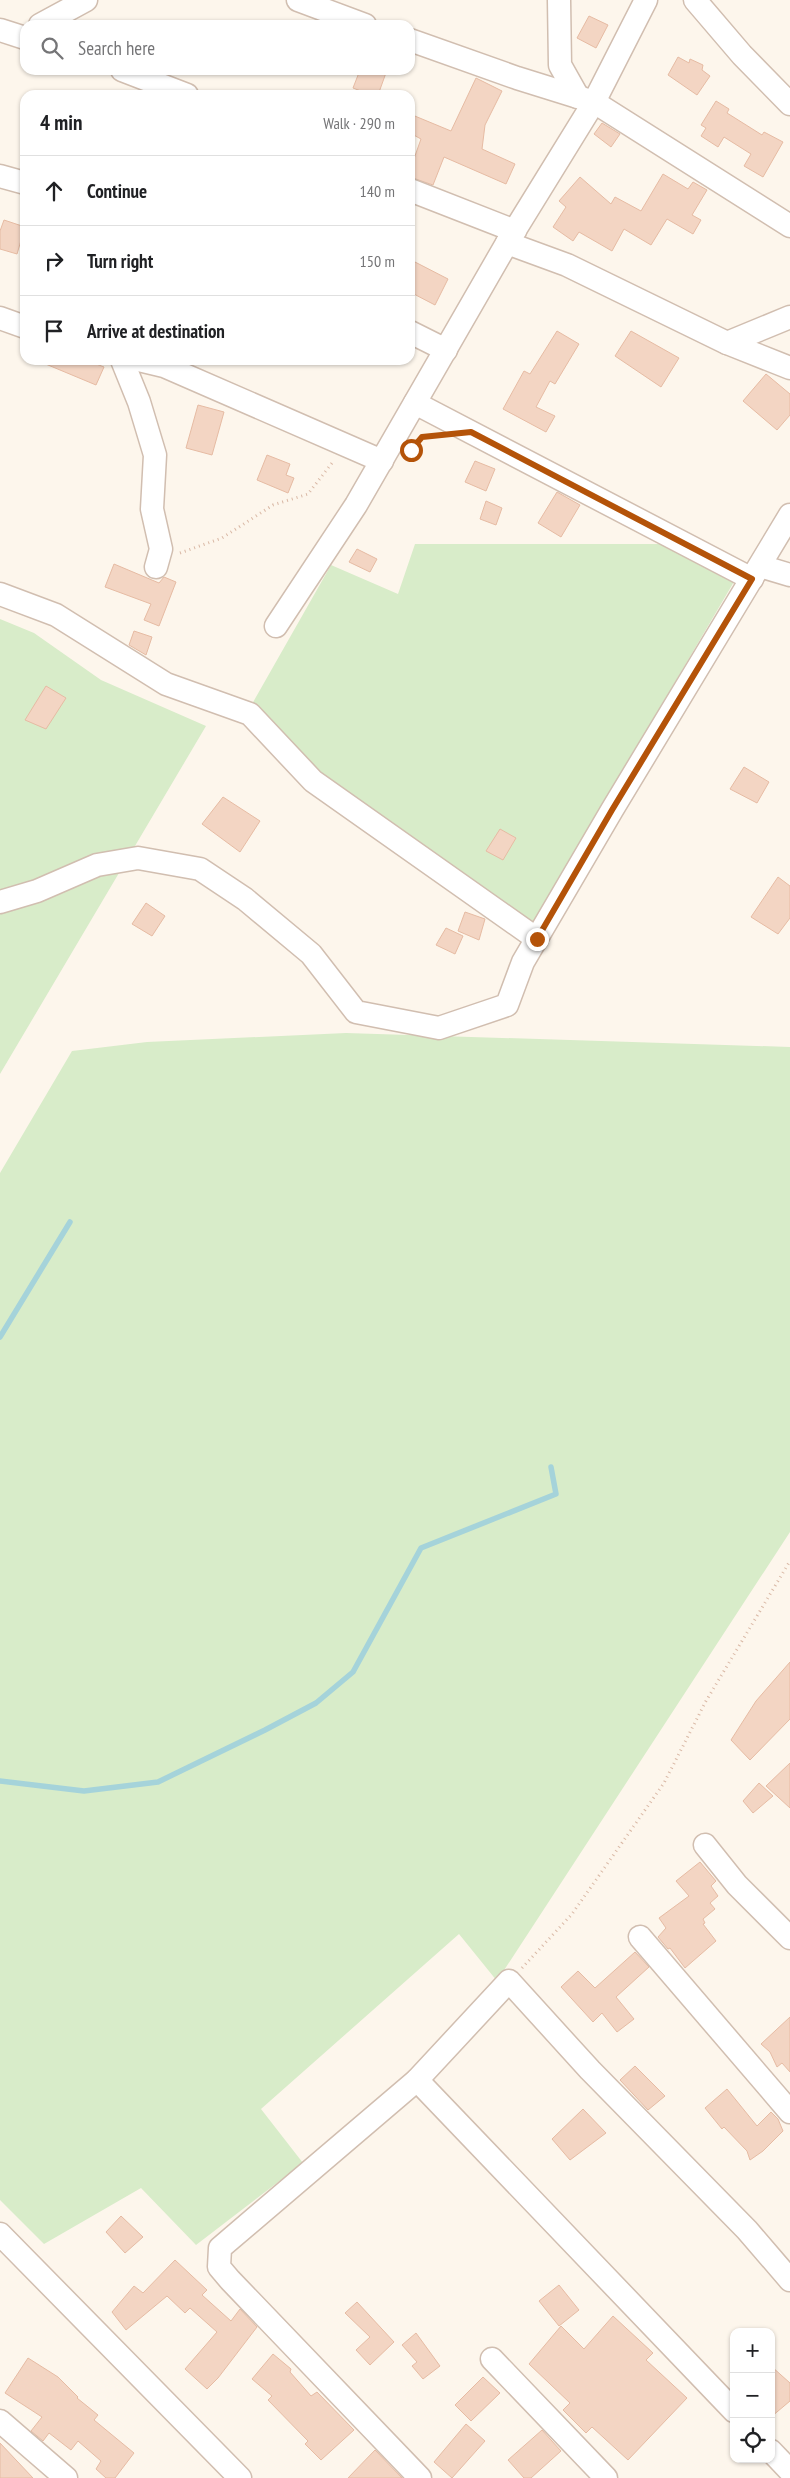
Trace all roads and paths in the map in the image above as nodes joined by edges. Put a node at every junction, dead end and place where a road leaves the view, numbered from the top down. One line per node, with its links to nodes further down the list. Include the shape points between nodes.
1 (86, 0): 6 (street)
2 (298, 0): 7 (street)
3 (559, 0): 11 (street, via 560,65)
4 (646, 0): 11 (street)
5 (694, 0): 12 (street)
6 (49, 20)
7 (352, 20)
8 (415, 42): 11 (street)
9 (135, 75): 10 (street)
10 (174, 90)
11 (586, 100): 16 (street); 17 (street)
12 (790, 104)
13 (0, 176): 14 (street)
14 (20, 182)
15 (415, 192): 17 (street)
16 (790, 226)
17 (511, 237): 22 (street); 23 (street)
18 (790, 317): 22 (street)
19 (0, 318): 20 (street)
20 (20, 325)
21 (415, 334): 23 (street)
22 (727, 343): 26 (street)
23 (446, 350): 27 (street)
24 (124, 365): 33 (street, via 155,455 152,509 161,549)
25 (160, 365): 30 (street)
26 (790, 368)
27 (415, 403): 28 (street); 30 (street)
28 (471, 432): 29 (path, via 422,437); 34 (street)
29 (411, 450)
30 (382, 461): 37 (street)
31 (342, 462): 33 (path, via 332,463 308,494 272,505 222,538 179,554)
32 (790, 516): 34 (street)
33 (156, 567)
34 (756, 572): 35 (street); 39 (street)
35 (790, 575)
36 (0, 594): 39 (street, via 56,615 166,684 250,714 313,781)
37 (276, 626)
38 (0, 902): 39 (street, via 37,891 97,865 138,858 200,869 245,899 311,954 356,1012 439,1028 507,1005 523,962)
39 (537, 939)
40 (790, 1561): 44 (path, via 706,1701 664,1783 572,1914)
41 (705, 1845): 43 (street, via 737,1884)
42 (640, 1937): 46 (street)
43 (790, 1938)
44 (509, 1981): 45 (street); 48 (street, via 590,2070 747,2230)
45 (417, 2080): 50 (street); 56 (street, via 228,2240 220,2248 219,2267)
46 (790, 2112)
47 (0, 2234): 55 (street)
48 (790, 2280)
49 (492, 2359): 57 (street)
50 (730, 2407)
51 (0, 2420): 54 (street)
52 (775, 2455): 53 (street)
53 (790, 2471)
54 (66, 2478)
55 (240, 2478)
56 (420, 2478)
57 (606, 2478)

